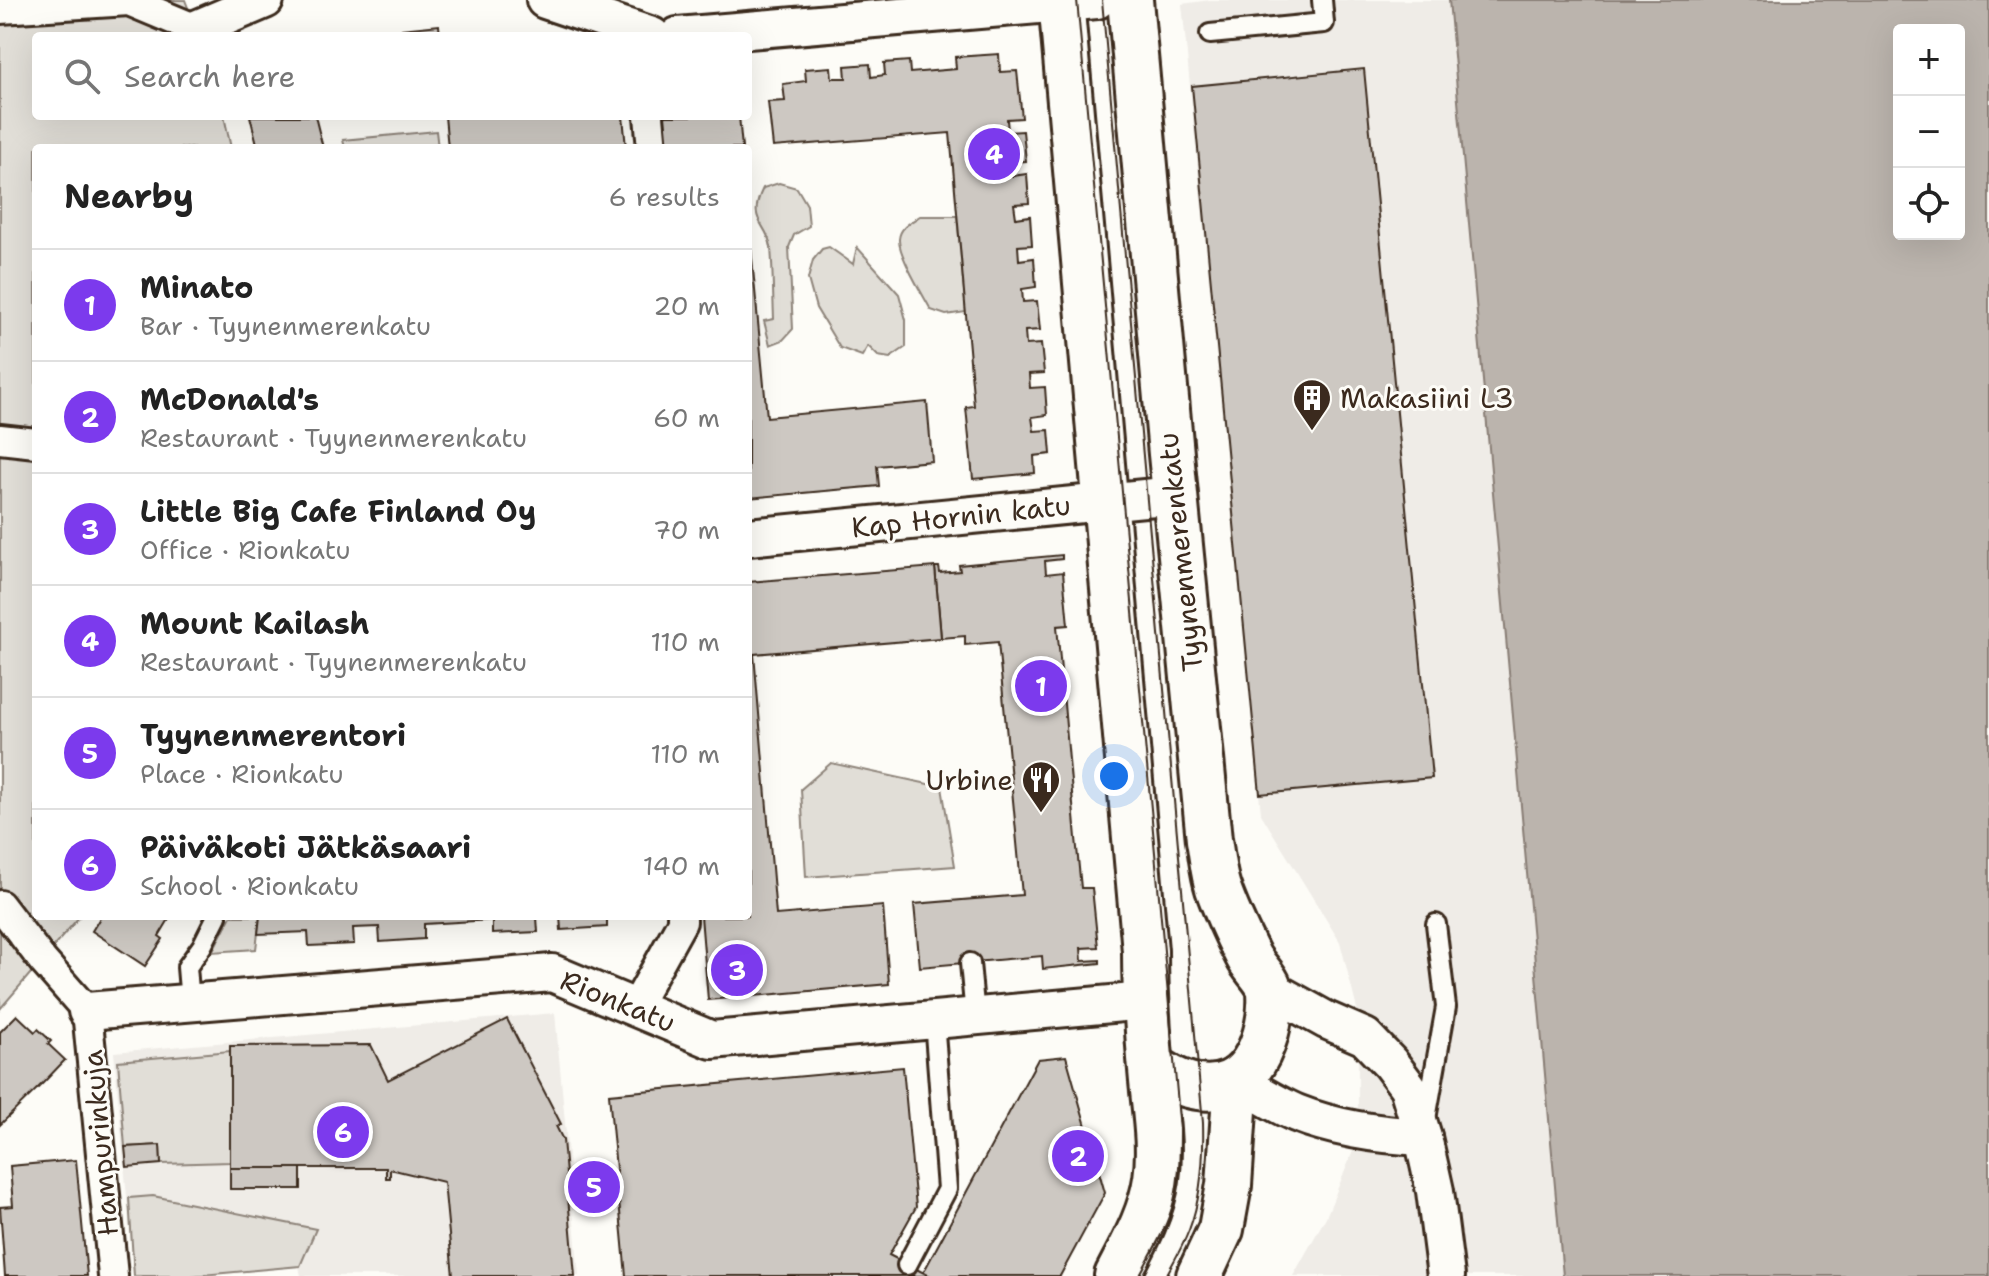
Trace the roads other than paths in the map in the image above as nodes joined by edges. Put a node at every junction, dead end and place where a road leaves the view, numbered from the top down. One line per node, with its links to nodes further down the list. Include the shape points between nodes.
1 (265, 0): 7 (street)
2 (545, 0): 8 (street)
3 (1130, 0): 15 (main road, Tyynenmerenkatu)
4 (1322, 0): 10 (lane, via 1324,23)
5 (1073, 1): 9 (street); 16 (main road)
6 (0, 9): 7 (street, via 129,1)
7 (196, 29)
8 (637, 32)
9 (723, 32)
10 (1210, 34)
11 (649, 120): 12 (street)
12 (652, 144)
13 (0, 439): 14 (street)
14 (32, 443)
15 (1175, 495): 16 (street, Kap Hornin katu); 23 (main road, Tyynenmerenkatu, via 1217,886 1250,961)
16 (1106, 501): 17 (street, Kap Hornin katu); 24 (main road)
17 (752, 537)
18 (0, 905): 27 (street)
19 (215, 920): 25 (lane, via 187,967)
20 (682, 920): 26 (street)
21 (1436, 924): 32 (lane, via 1446,1007)
22 (970, 963): 28 (lane)
23 (1270, 989): 31 (main road, via 1260,1051); 32 (street, via 1365,1037 1408,1087)
24 (1145, 1001): 28 (street, Rionkatu); 30 (main road)
25 (190, 1002): 26 (street, Rionkatu, via 552,973); 27 (street, Rionkatu)
26 (635, 1007): 29 (street, Rionkatu, via 712,1040)
27 (87, 1011): 35 (street, Hampurinkuja)
28 (975, 1016): 29 (street, Rionkatu)
29 (934, 1020): 34 (lane, via 947,1189)
30 (1151, 1065): 31 (main road, via 1175,1081 1200,1087); 36 (main road, via 1157,1178)
31 (1236, 1080): 32 (street, via 1321,1121 1383,1135); 37 (main road, via 1221,1229)
32 (1423, 1137): 33 (street)
33 (1435, 1191): 38 (street); 39 (street)
34 (907, 1265)
35 (113, 1276)
36 (1117, 1276)
37 (1199, 1276)
38 (1423, 1276)
39 (1446, 1276)

